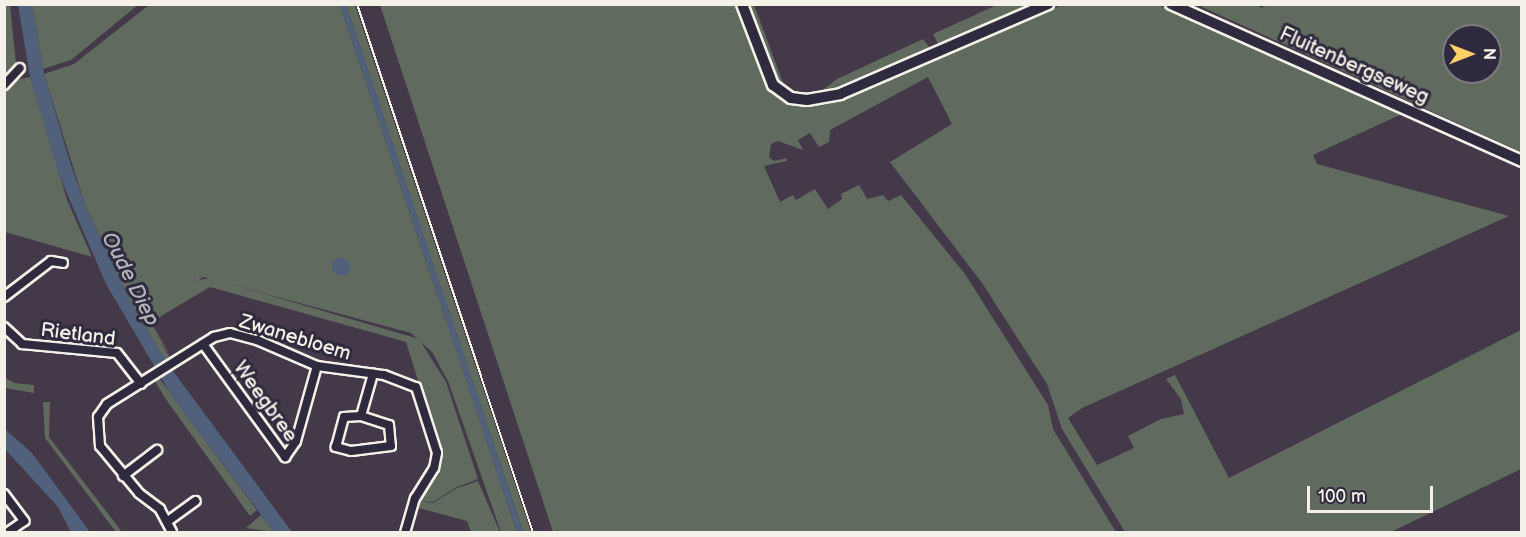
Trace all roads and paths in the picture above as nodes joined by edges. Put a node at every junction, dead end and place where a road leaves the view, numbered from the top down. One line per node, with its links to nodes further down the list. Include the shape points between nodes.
1 (742, 4): 2 (street, via 773,85 791,98 807,100 840,94)
2 (1048, 4)
3 (1171, 4): 6 (street, Fluitenbergseweg)
4 (20, 68): 5 (street)
5 (4, 85)
6 (1521, 161)
7 (63, 263): 8 (street, via 51,261)
8 (4, 297)
9 (4, 327): 13 (street, Rietland, via 22,344 117,353)
10 (203, 344): 11 (street, Zwanebloem, via 218,335 236,334); 11 (street, Weegbree, via 285,457 296,441); 13 (street, Zwanebloem)
11 (317, 366): 12 (street, Zwanebloem)
12 (373, 374): 14 (street); 22 (street, Zwanebloem, via 409,382 420,393 437,453 434,468 415,498)
13 (141, 384): 16 (street, Zwanebloem, via 107,404 98,417 100,446)
14 (361, 416): 14 (street, via 389,424 391,446 351,451 336,447 344,417)
15 (157, 450): 16 (street)
16 (123, 476): 19 (street, Zwanebloem)
17 (4, 494): 20 (street, via 24,521)
18 (196, 501): 19 (street)
19 (168, 521): 21 (street, Zwanebloem)
20 (8, 532)
21 (172, 532)
22 (405, 532)

